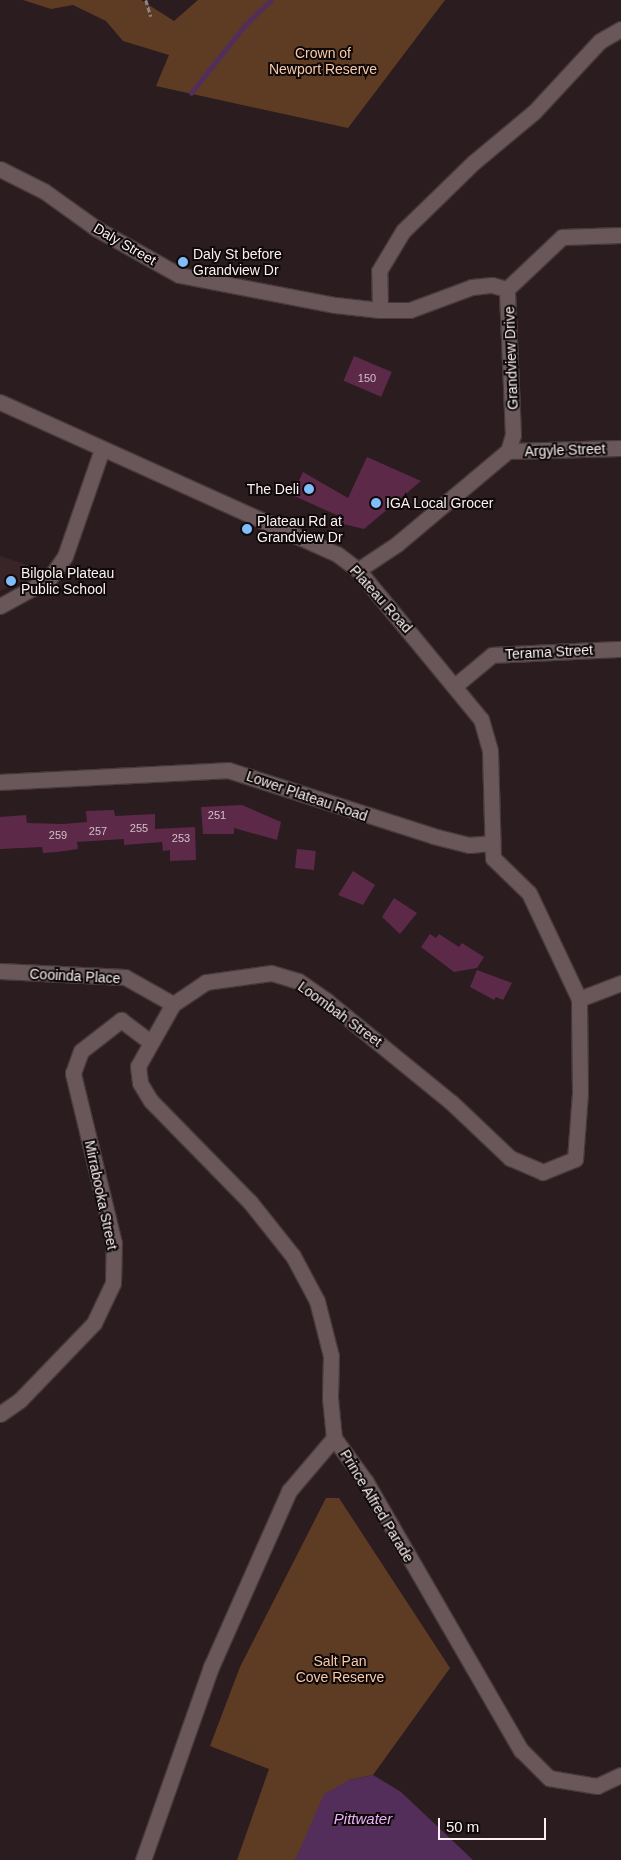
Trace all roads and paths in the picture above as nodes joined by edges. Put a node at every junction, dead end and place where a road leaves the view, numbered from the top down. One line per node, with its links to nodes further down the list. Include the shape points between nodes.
1 (146, 0): 2 (path)
2 (151, 16)
3 (621, 29): 7 (street, via 600,40 534,112 474,162 403,231 379,271)
4 (0, 169): 7 (street, Daly Street, via 44,191 97,229 179,275 335,305)
5 (621, 235): 6 (street, via 562,238)
6 (508, 288): 7 (street, Grandview Drive, via 492,284 472,287 410,310); 11 (street, Grandview Drive, via 513,435)
7 (380, 310)
8 (0, 402): 10 (street, Plateau Road)
9 (621, 448): 11 (street, Argyle Street)
10 (102, 449): 12 (street, Plateau Road, via 337,554); 13 (street, via 65,556 49,579)
11 (508, 451): 12 (street, via 397,544)
12 (358, 570): 15 (street, Plateau Road)
13 (0, 606)
14 (621, 648): 15 (street, Terama Street, via 492,656)
15 (456, 684): 17 (street, Plateau Road, via 481,719 490,752)
16 (0, 782): 17 (street, Lower Plateau Road, via 228,770 434,836 469,845)
17 (492, 843): 20 (street, Loombah Street, via 498,866 529,893)
18 (0, 971): 21 (street, Cooinda Place, via 125,977)
19 (621, 983): 20 (street)
20 (579, 1000): 21 (street, Loombah Street, via 580,1092 575,1159 543,1172 510,1158 397,1056 298,981 271,973 206,982)
21 (173, 1004): 22 (street, Loombah Street)
22 (149, 1042): 23 (street, Mirrabooka Street, via 121,1020 81,1051 73,1073 114,1243 113,1283 94,1323 27,1394); 24 (street, Loombah Street, via 138,1066 140,1083 151,1102 250,1202 293,1256 317,1301 332,1356 330,1398)
23 (0, 1414)
24 (334, 1438): 25 (street, Prince Alfred Parade, via 366,1482 521,1750 549,1778 597,1786); 26 (street, Prince Alfred Parade, via 289,1491 211,1667)
25 (621, 1775)
26 (143, 1860)

